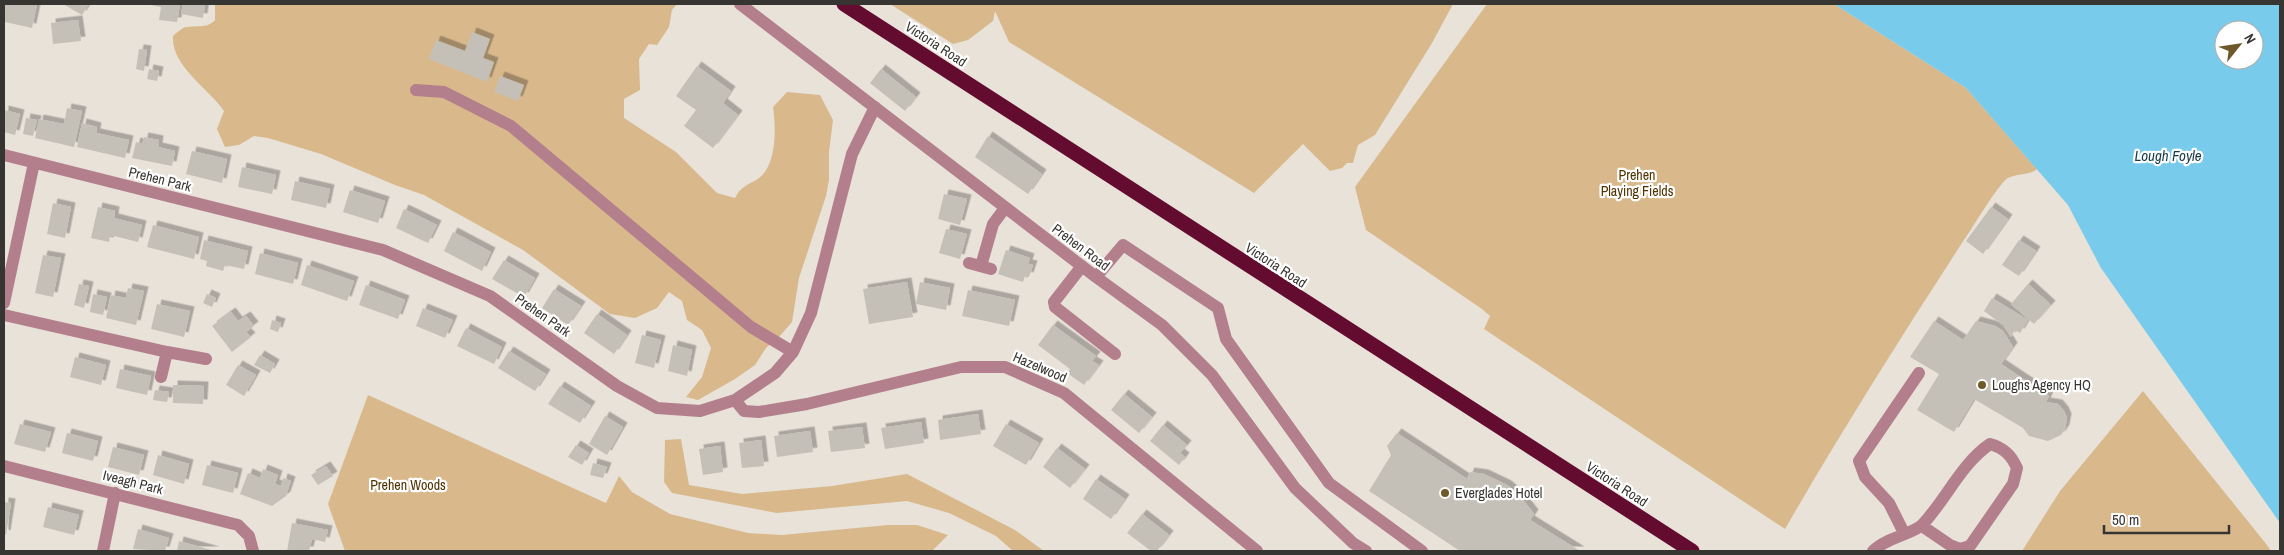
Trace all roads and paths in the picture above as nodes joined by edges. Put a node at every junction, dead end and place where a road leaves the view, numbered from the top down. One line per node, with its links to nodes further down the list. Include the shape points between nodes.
1 (740, 4): 4 (street, Prehen Road)
2 (844, 4): 29 (highway, Victoria Road)
3 (416, 90): 14 (street, via 444,92 510,126 751,327)
4 (875, 107): 7 (street, Prehen Road); 14 (street, Prehen Park, via 852,154 811,313)
5 (4, 155): 6 (street, Prehen Park)
6 (34, 163): 11 (street); 19 (street, Prehen Park, via 383,250 490,296 617,386 657,408 700,411)
7 (1005, 208): 8 (street, via 993,224); 9 (street, Prehen Road)
8 (980, 266)
9 (1082, 266): 10 (street, Prehen Road); 15 (street, via 1054,302 1055,308)
10 (1096, 277): 27 (street, Prehen Road, via 1162,325 1206,369 1295,488 1353,543); 28 (street, via 1123,244 1218,308 1226,339 1328,483)
11 (4, 303)
12 (4, 315): 13 (street)
13 (167, 352): 16 (street); 18 (street)
14 (793, 352): 19 (street, Prehen Park, via 776,373)
15 (1115, 354)
16 (206, 359)
17 (1919, 373): 23 (street, via 1859,461 1865,477 1889,503)
18 (161, 377)
19 (735, 400): 26 (street, Hazelwood, via 744,411 759,412 808,404 961,367 1005,367 1064,393)
20 (4, 466): 21 (street, Iveagh Park)
21 (115, 493): 24 (street); 25 (street, Iveagh Park, via 238,524 249,536)
22 (1922, 526): 22 (street, via 1976,454 1990,444 2000,447 2012,457 2017,468 2013,484 1970,546 1960,550); 23 (street)
23 (1904, 533): 30 (street)
24 (103, 551)
25 (253, 551)
26 (1257, 551)
27 (1366, 551)
28 (1422, 551)
29 (1692, 551)
30 (1874, 551)

